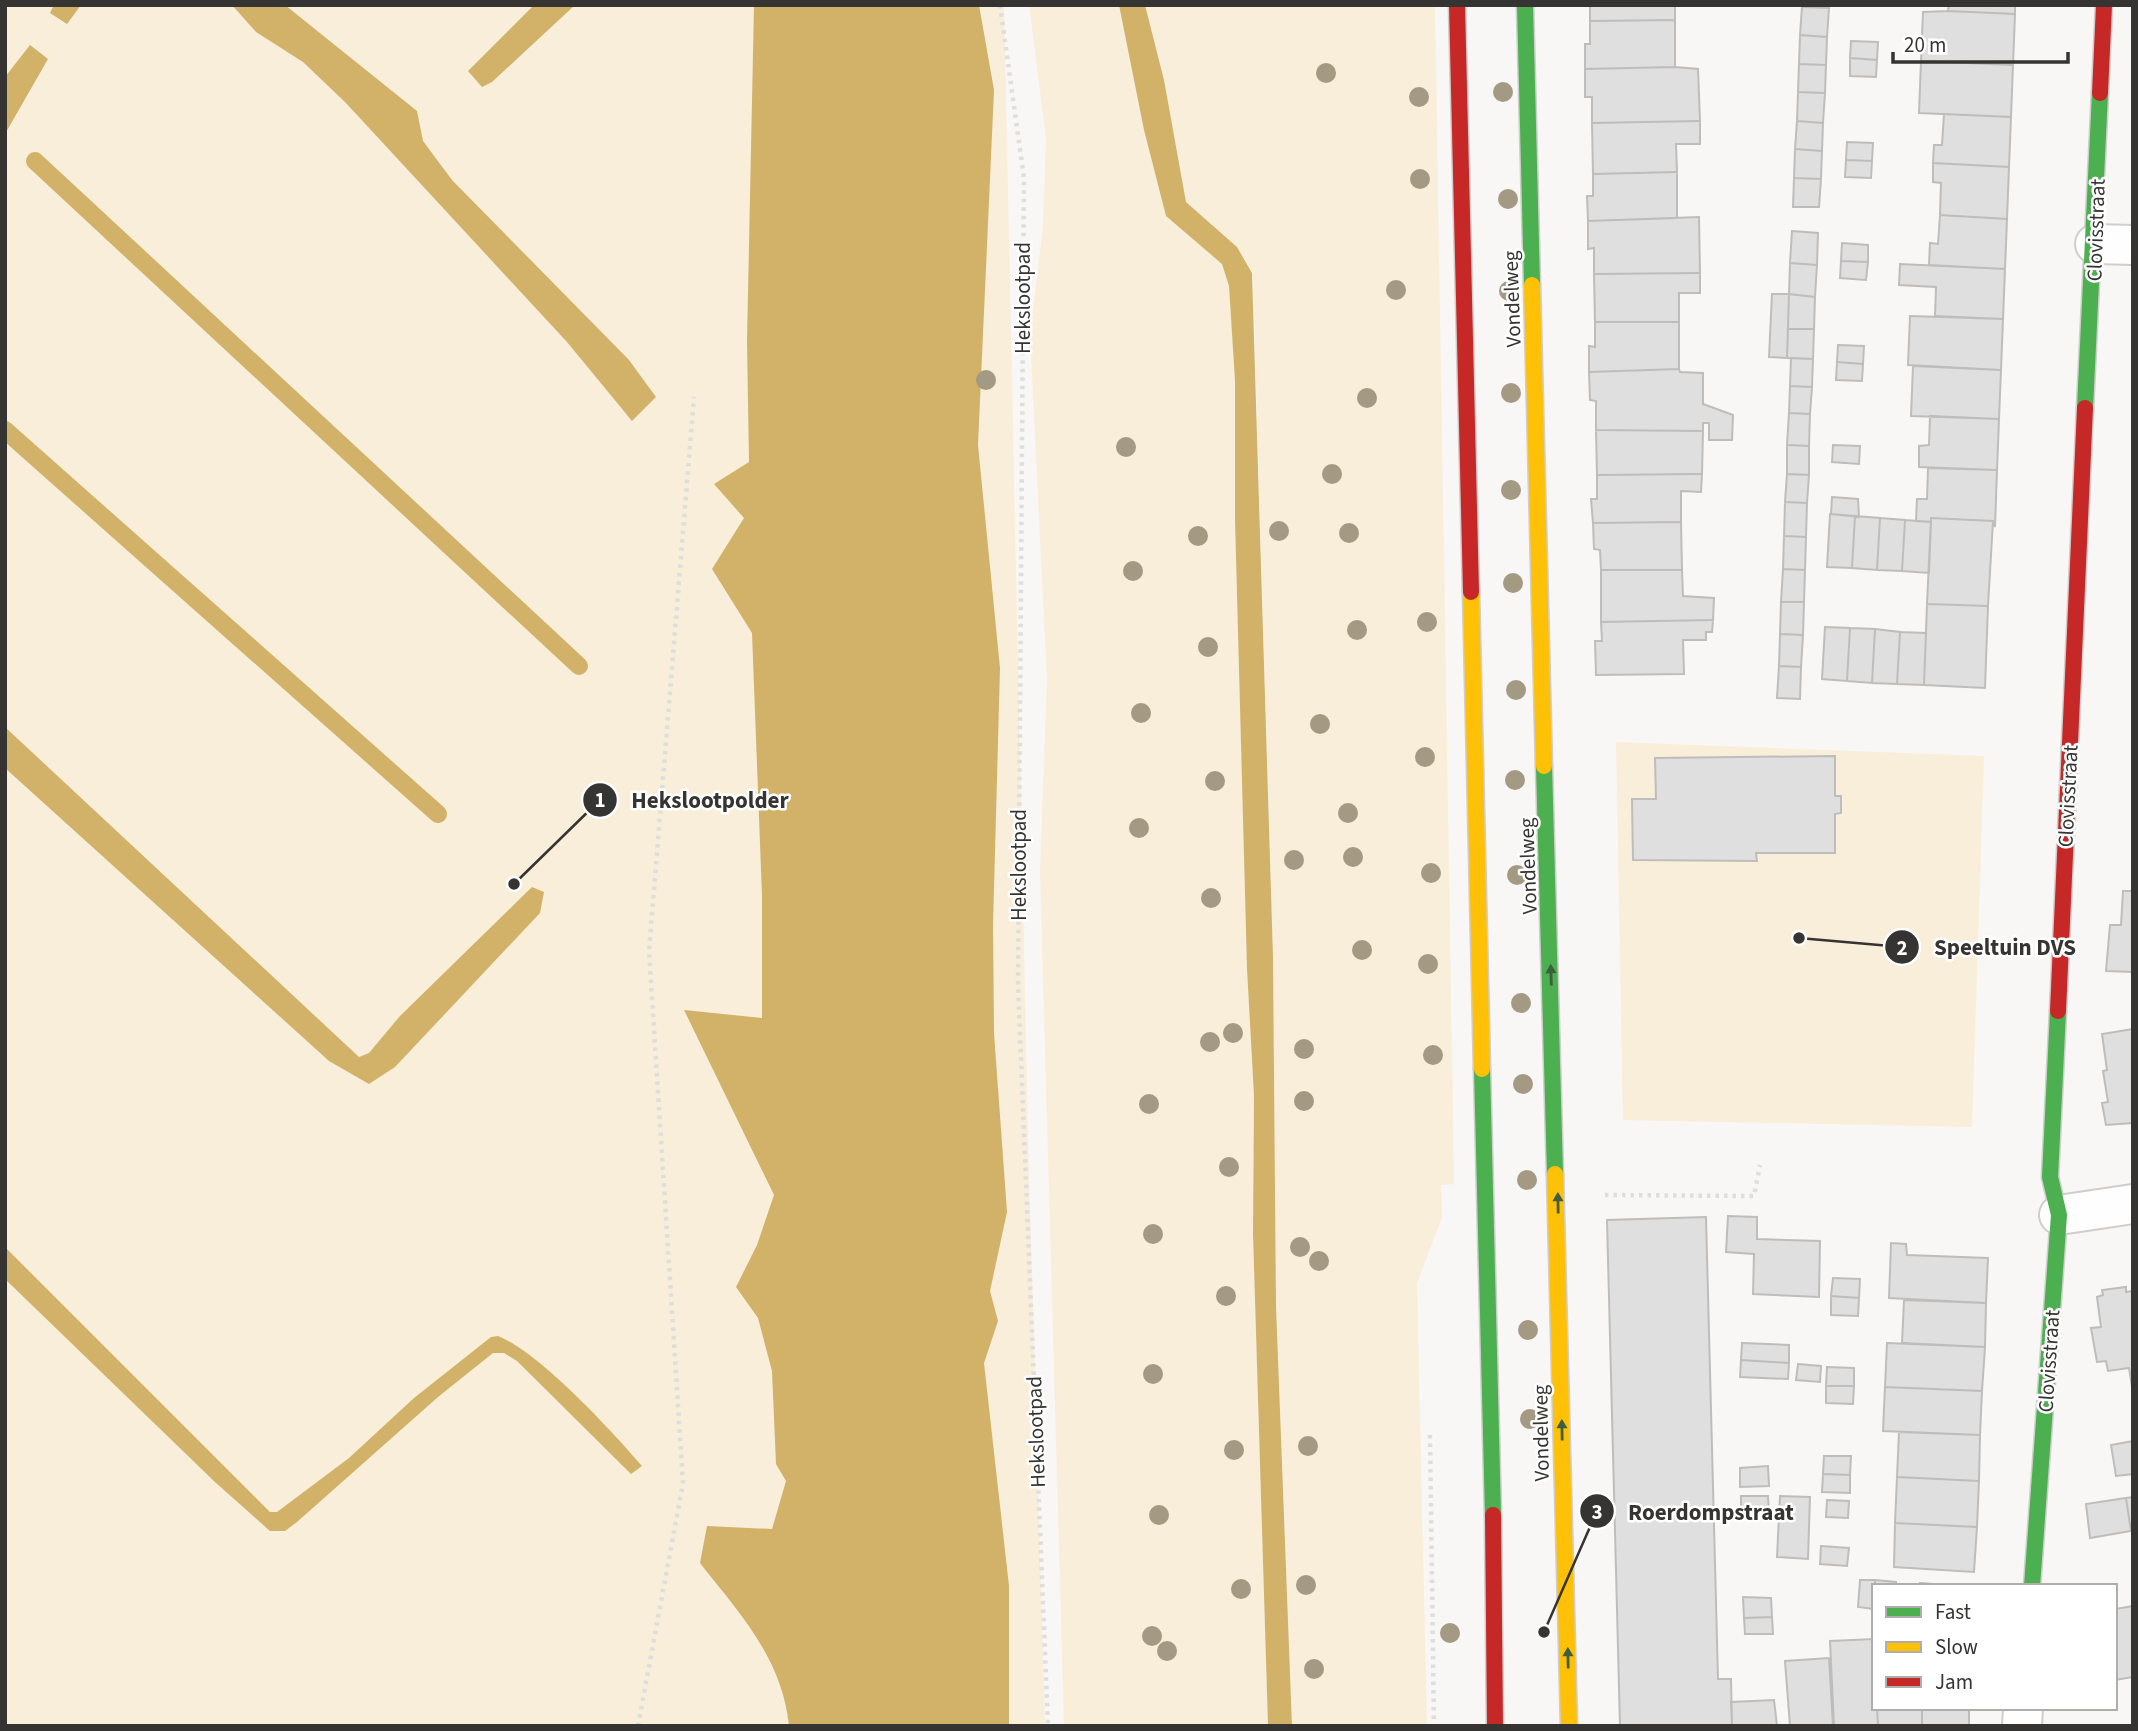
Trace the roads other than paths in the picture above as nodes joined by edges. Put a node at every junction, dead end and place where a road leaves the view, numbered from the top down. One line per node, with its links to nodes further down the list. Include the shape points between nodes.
1 (1457, 5): 9 (street)
2 (1525, 5): 10 (street, Vondelweg, one-way to 2)
3 (2104, 5): 4 (street, Clovisstraat)
4 (2095, 244): 5 (street); 7 (street, Clovisstraat, via 2050,1177)
5 (2133, 245)
6 (2133, 1204): 7 (street)
7 (2059, 1215): 8 (street, Clovisstraat)
8 (2032, 1584)
9 (1495, 1726)
10 (1569, 1726)

